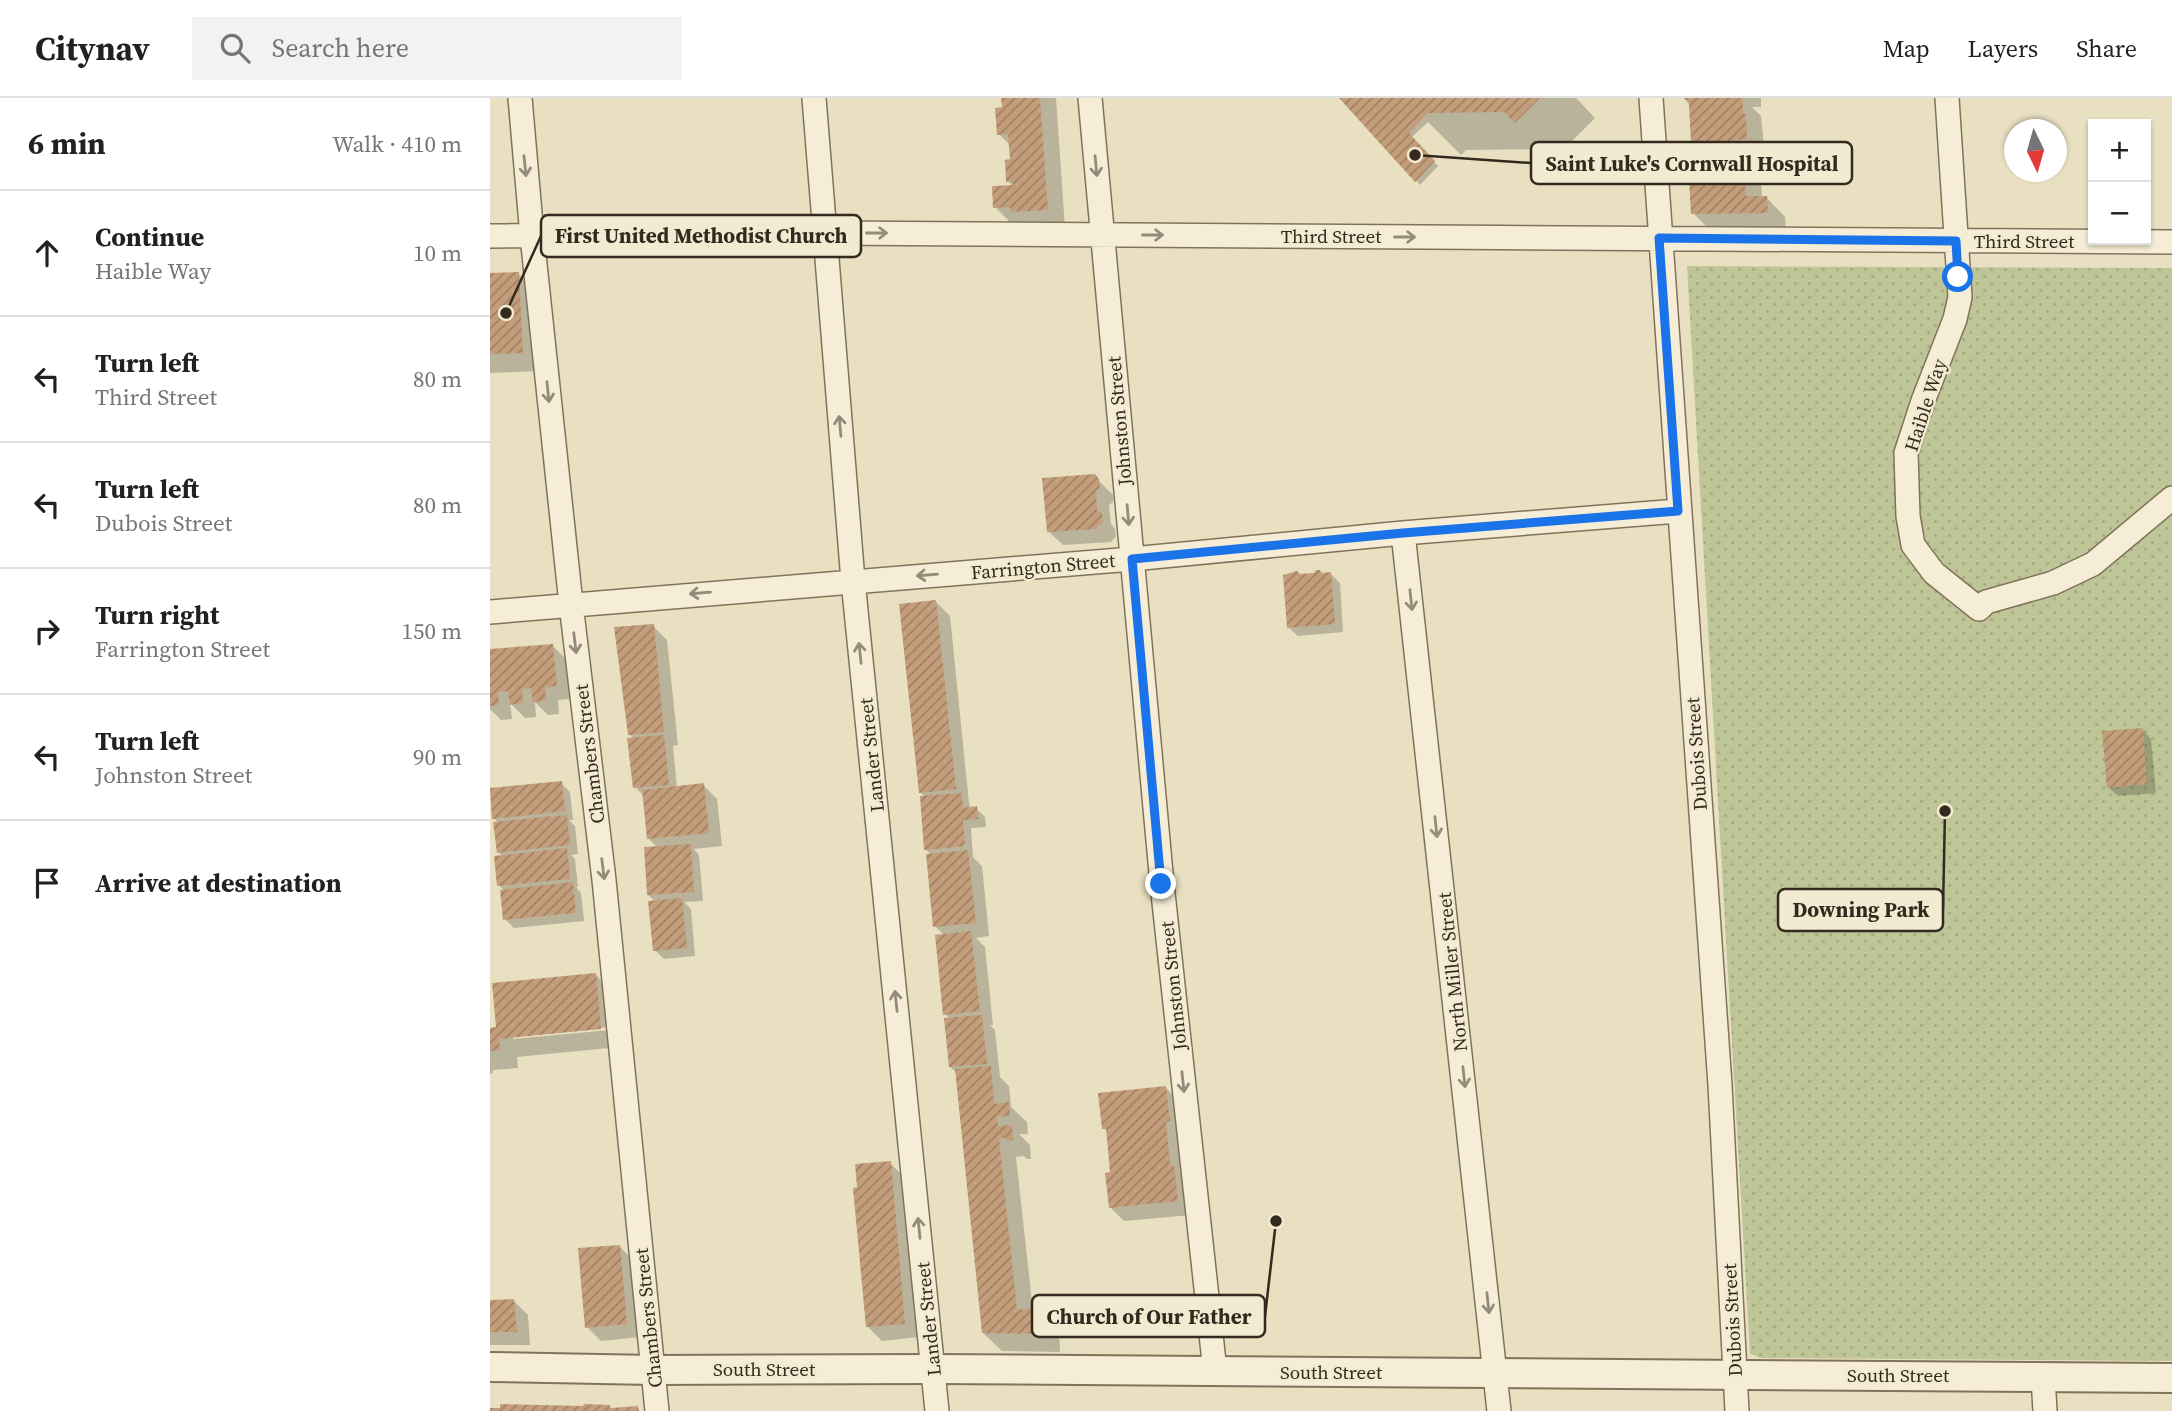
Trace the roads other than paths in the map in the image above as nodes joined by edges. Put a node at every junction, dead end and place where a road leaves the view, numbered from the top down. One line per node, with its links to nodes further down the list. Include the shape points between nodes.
1 (520, 98): 9 (street, Chambers Street, one-way to 9)
2 (814, 98): 6 (street, Lander Street)
3 (1090, 98): 7 (street, Johnston Street, one-way to 7)
4 (1651, 98): 10 (street, Dubois Street)
5 (1947, 98): 11 (street)
6 (825, 233): 7 (street, Third Street, one-way to 7); 9 (street, Third Street); 17 (street, Lander Street, one-way to 6)
7 (1102, 235): 10 (street, Third Street, one-way to 10); 16 (street, Johnston Street, one-way to 16)
8 (490, 236): 9 (street, Third Street)
9 (532, 236): 18 (street, Chambers Street, one-way to 18)
10 (1659, 238): 11 (street, Third Street); 14 (street, Dubois Street)
11 (1956, 241): 12 (street, Third Street); 13 (street, Haible Way, via 1959,297 1955,319 1906,453 1913,545 1934,573 1979,609 1986,602 2053,583 2093,564)
12 (2172, 242)
13 (2172, 498)
14 (1678, 511): 15 (street, Farrington Street); 25 (street, Dubois Street, via 1720,1085)
15 (1403, 533): 16 (street, Farrington Street); 24 (street, North Miller Street, one-way to 24)
16 (1132, 559): 17 (street, Farrington Street, one-way to 17); 23 (street, Johnston Street, one-way to 23, via 1161,884)
17 (853, 581): 18 (street, Farrington Street, one-way to 18); 21 (street, Lander Street, one-way to 17)
18 (571, 604): 19 (street, Farrington Street); 22 (street, Chambers Street, one-way to 22)
19 (490, 612)
20 (490, 1367): 22 (street, South Street)
21 (933, 1368): 22 (street, South Street); 23 (street, South Street); 29 (street, Lander Street)
22 (653, 1370): 28 (street, Chambers Street)
23 (1215, 1371): 24 (street, South Street)
24 (1495, 1373): 25 (street, South Street); 30 (street, North Miller Street)
25 (1734, 1374): 26 (street, South Street); 31 (street, Dubois Street)
26 (2043, 1377): 27 (street, South Street); 32 (street)
27 (2172, 1378)
28 (657, 1411)
29 (937, 1411)
30 (1499, 1411)
31 (1737, 1411)
32 (2045, 1411)

